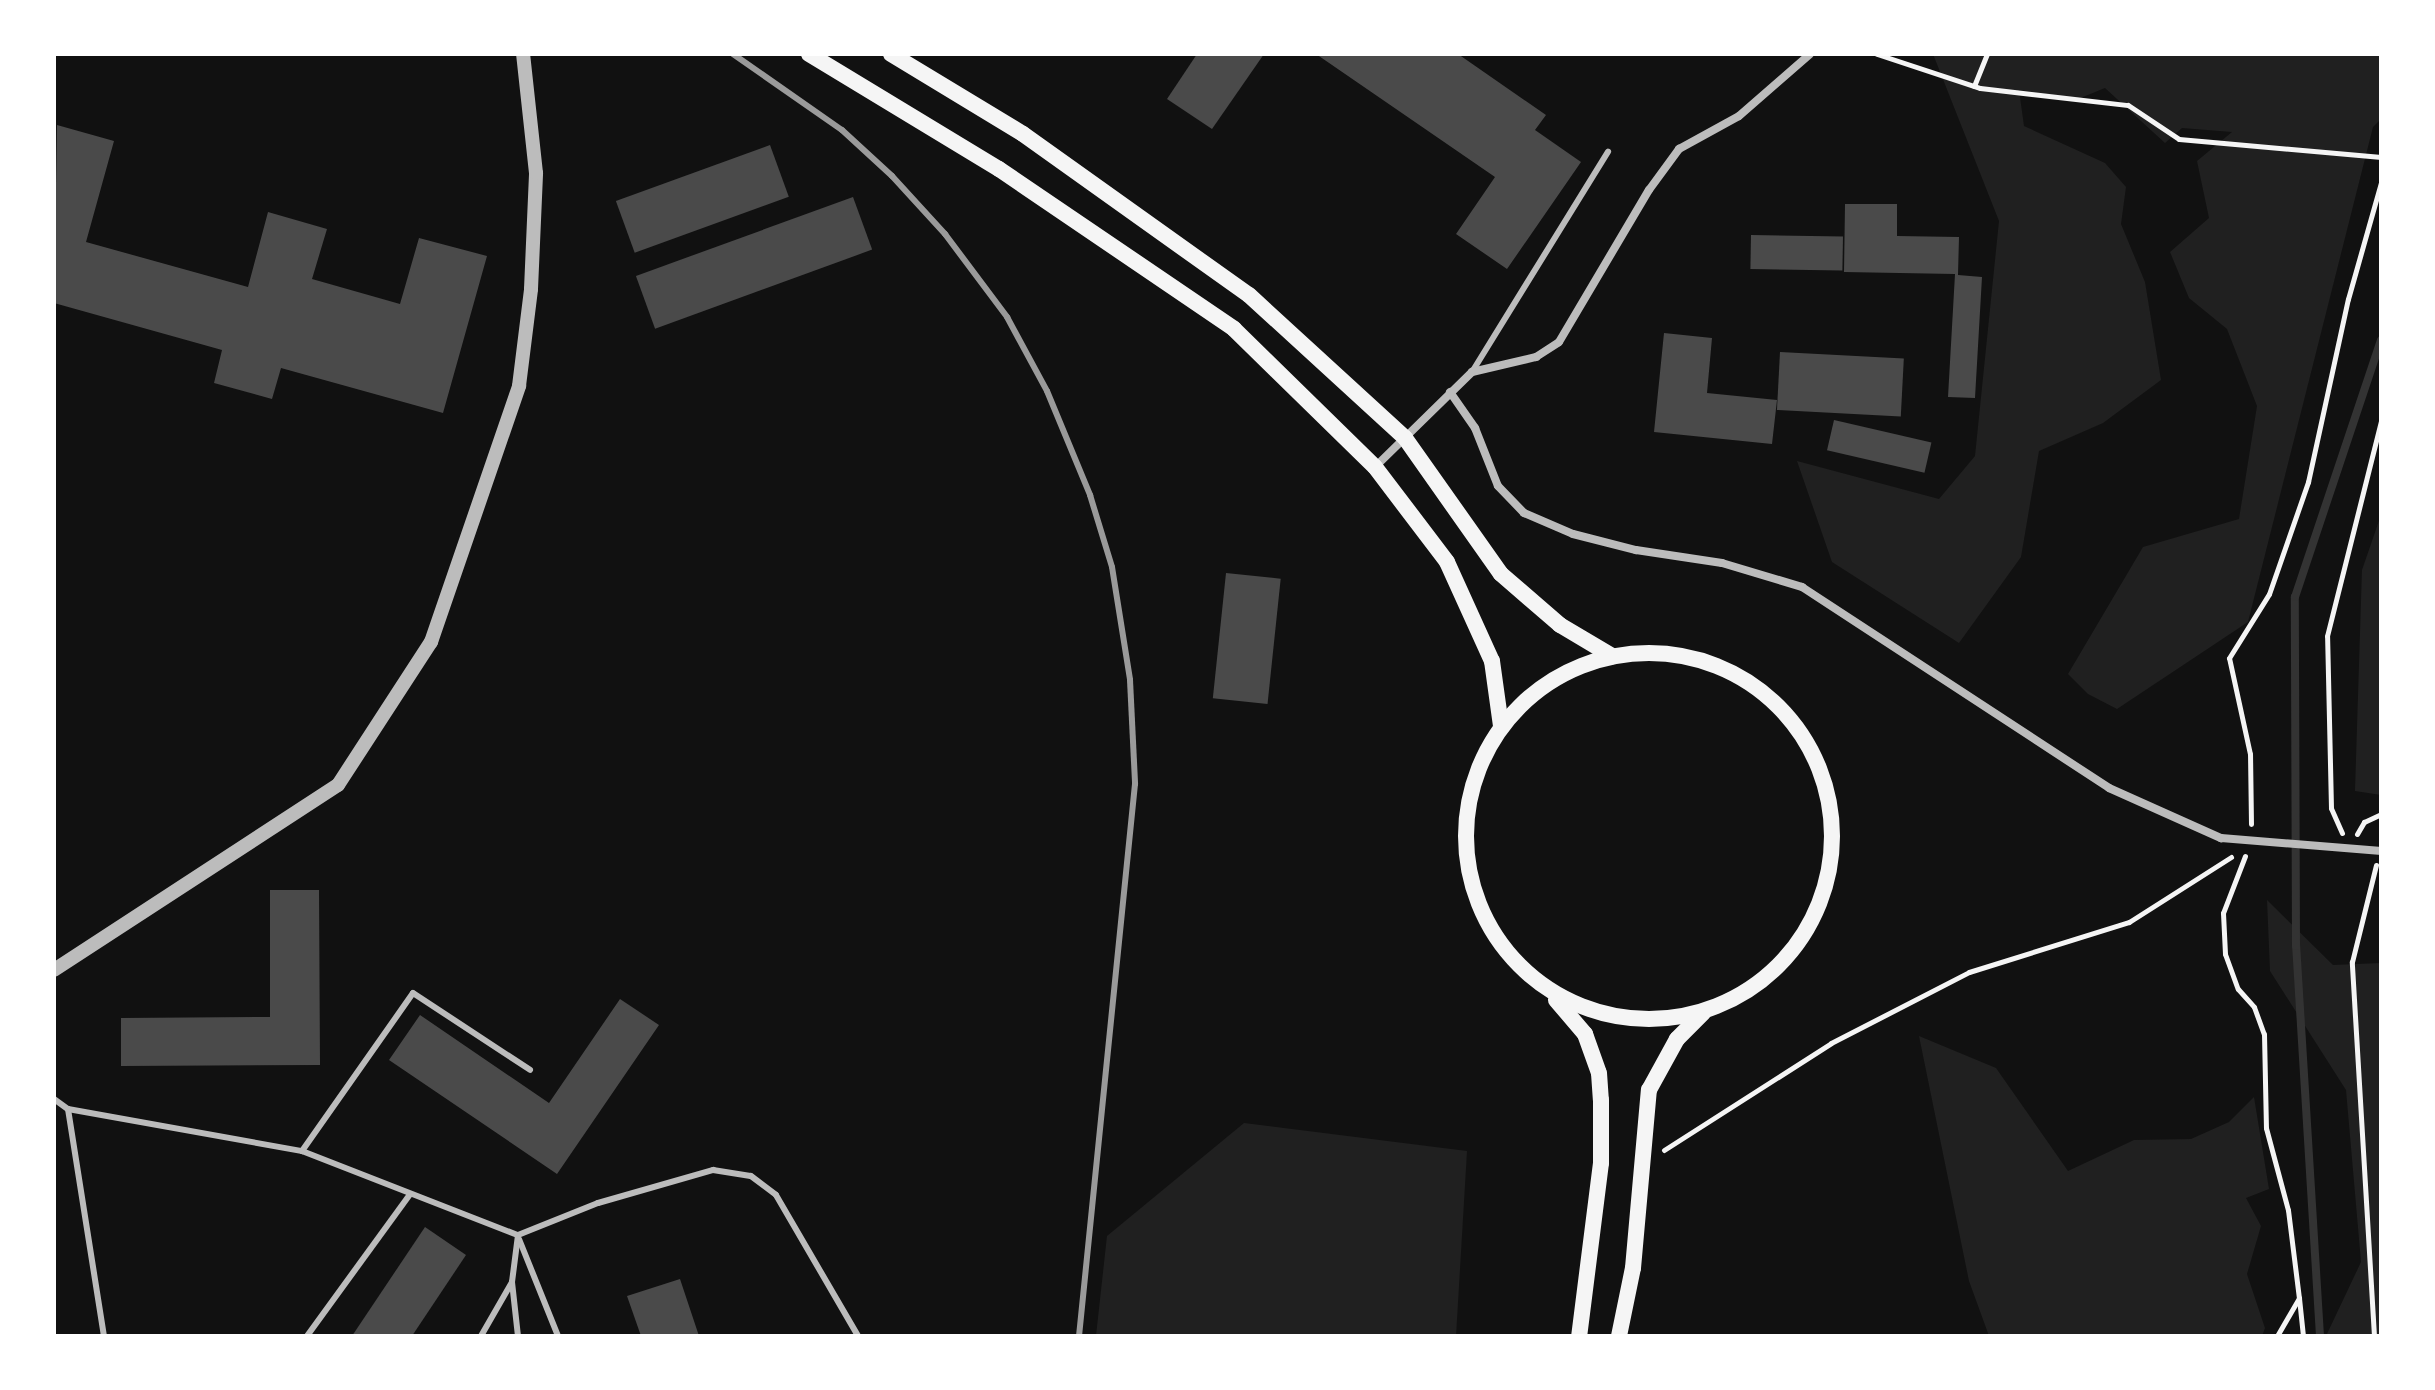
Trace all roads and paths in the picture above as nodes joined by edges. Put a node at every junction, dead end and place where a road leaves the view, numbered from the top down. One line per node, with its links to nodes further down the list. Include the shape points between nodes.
1 (523, 54): 23 (street, via 536,173 531,289 519,386 431,642 338,785)
2 (809, 54): 15 (main road, via 999,169 1234,329)
3 (891, 54): 14 (main road, via 1023,134 1249,295)
4 (1810, 54): 11 (street, via 1739,116 1679,149 1559,342 1521,362)
5 (1987, 54): 7 (path)
6 (1882, 55): 7 (path)
7 (1974, 86): 9 (path, via 2128,105 2179,139)
8 (1608, 152): 11 (lane)
9 (2381, 157)
10 (2381, 182): 19 (path, via 2348,299 2308,482 2269,594 2229,658 2250,754)
11 (1472, 372): 12 (street)
12 (1450, 392): 14 (street); 19 (street, via 1475,428 1498,486 1524,513 1573,534 1752,569 1802,587 2109,788 2221,838)
13 (2381, 421): 20 (path, via 2327,636 2331,808)
14 (1405, 438): 15 (street); 16 (main road, via 1501,574 1560,625)
15 (1375, 467): 17 (main road, via 1447,562 1475,616 1492,661)
16 (1612, 656): 17 (main road, via 1550,681); 24 (main road, via 1663,653 1713,664 1758,687 1795,723 1820,767 1833,816 1832,866 1816,915 1789,958 1750,991)
17 (1501, 726): 22 (main road, via 1476,772 1465,822 1469,874 1486,922)
18 (2381, 814): 20 (path, via 2364,822)
19 (2252, 844): 20 (street); 29 (path, via 2129,922 1969,972 1831,1043); 33 (path, via 2233,878 2223,913 2225,954 2264,1034 2266,1128 2288,1210)
20 (2348, 849): 21 (street)
21 (2380, 851): 44 (path, via 2352,962)
22 (1516, 964): 24 (main road, via 1571,1003 1603,1014 1648,1020); 40 (main road, via 1569,1012 1591,1052 1601,1100 1601,1163)
23 (54, 970)
24 (1704, 1012): 29 (main road, via 1677,1039 1649,1090)
25 (530, 1070): 28 (lane, via 413,993)
26 (54, 1099): 27 (lane)
27 (68, 1109): 28 (lane); 34 (lane)
28 (302, 1151): 30 (lane)
29 (1642, 1163): 41 (main road, via 1633,1268)
30 (410, 1194): 31 (lane); 35 (lane)
31 (518, 1235): 32 (lane); 38 (lane); 39 (lane, via 598,1203 713,1170 751,1176 776,1195)
32 (512, 1282): 36 (lane); 37 (lane)
33 (2299, 1298): 42 (path); 43 (path)
34 (104, 1336)
35 (307, 1336)
36 (481, 1336)
37 (518, 1336)
38 (558, 1336)
39 (858, 1336)
40 (1579, 1336)
41 (1619, 1336)
42 (2277, 1336)
43 (2303, 1336)
44 (2374, 1336)

